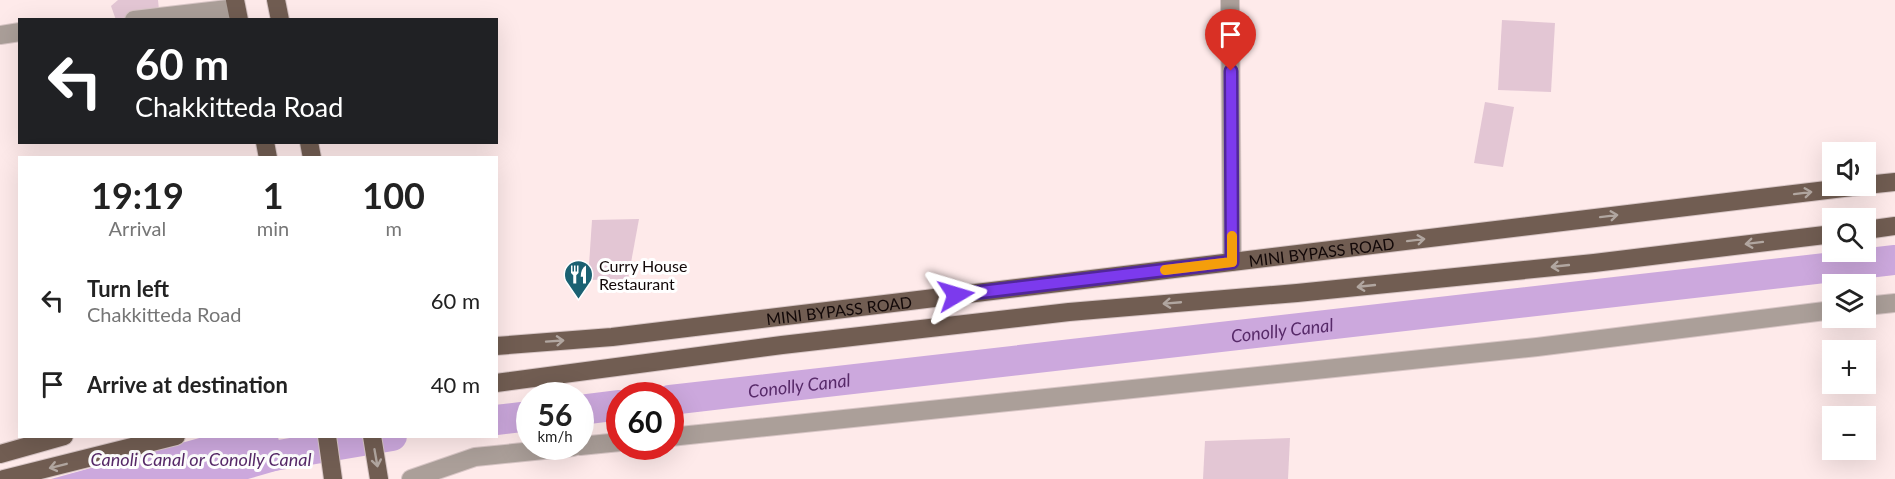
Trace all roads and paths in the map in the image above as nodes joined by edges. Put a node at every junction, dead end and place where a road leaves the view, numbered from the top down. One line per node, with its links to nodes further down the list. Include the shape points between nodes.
1 (276, 0): 5 (main road)
2 (1230, 0): 14 (street)
3 (236, 9): 4 (street)
4 (153, 18)
5 (280, 18)
6 (18, 32): 7 (street)
7 (0, 35)
8 (1895, 182): 9 (main road)
9 (1876, 184)
10 (1822, 191): 14 (main road, MINI BYPASS ROAD, one-way to 10)
11 (1895, 226): 12 (main road)
12 (1876, 229)
13 (1822, 235): 19 (main road, one-way to 19, via 1297,293 1069,312)
14 (1232, 262): 18 (main road, MINI BYPASS ROAD, one-way to 14, via 612,337)
15 (1895, 303): 16 (street)
16 (1876, 305)
17 (1822, 311): 20 (street, via 1537,347)
18 (498, 346)
19 (498, 383)
20 (684, 436)
21 (57, 438): 26 (main road)
22 (168, 438): 27 (main road, one-way to 27)
23 (327, 438): 28 (main road)
24 (372, 438): 29 (main road, one-way to 29)
25 (516, 453): 30 (street, via 476,457)
26 (0, 454)
27 (4, 479)
28 (333, 479)
29 (380, 479)
30 (411, 479)

